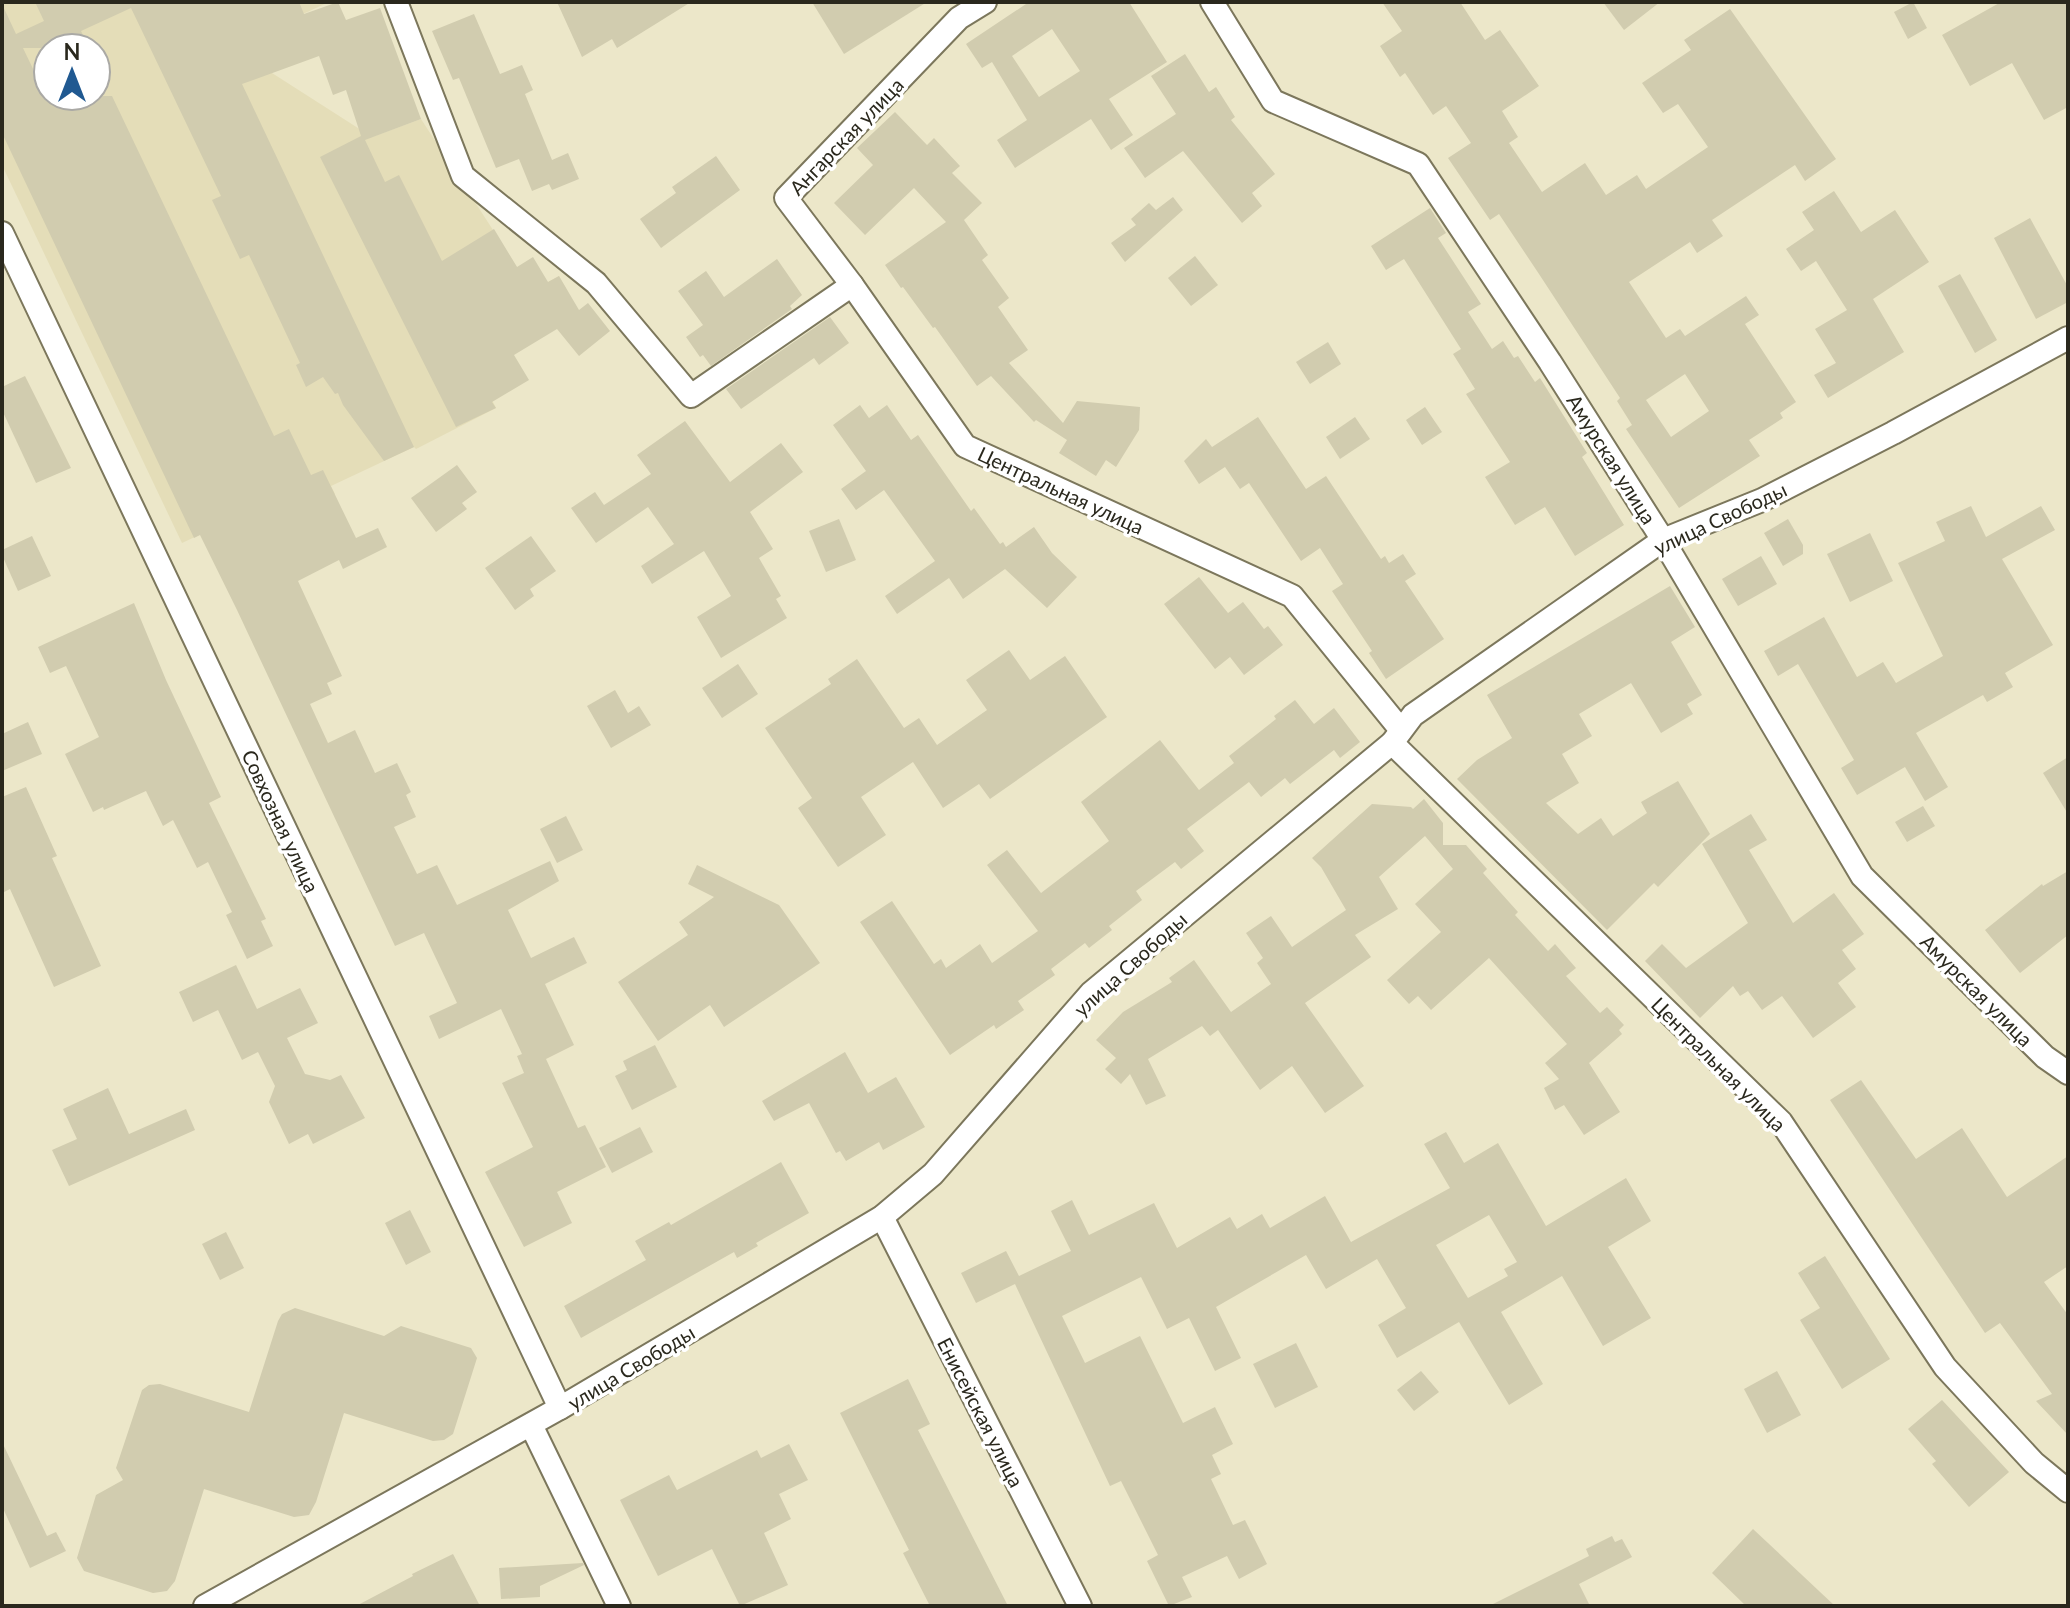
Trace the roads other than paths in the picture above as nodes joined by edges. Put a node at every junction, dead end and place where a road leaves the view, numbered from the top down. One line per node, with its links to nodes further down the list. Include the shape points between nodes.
1 (396, 2): 5 (street, via 463,176 596,283 691,396)
2 (985, 2): 5 (street, Ангарская улица, via 959,18 786,198)
3 (1212, 2): 7 (street, Амурская улица, via 1273,101 1418,164)
4 (2, 233): 11 (street, Совхозная улица)
5 (852, 285): 8 (street, Центральная улица, via 965,446 1292,596)
6 (2068, 338): 7 (street, улица Свободы, via 1762,500)
7 (1663, 540): 8 (street, улица Свободы, via 1413,715); 9 (street, Амурская улица, via 1862,876 2045,1057)
8 (1396, 737): 10 (street, улица Свободы, via 1091,993 933,1174); 13 (street, Центральная улица, via 1781,1122 1945,1367 2034,1463)
9 (2068, 1073)
10 (882, 1217): 11 (street, улица Свободы); 16 (street, Енисейская улица)
11 (560, 1408): 12 (street, улица Свободы)
12 (531, 1425): 14 (street, улица Свободы); 15 (street)
13 (2068, 1491)
14 (205, 1606)
15 (619, 1606)
16 (1080, 1606)

